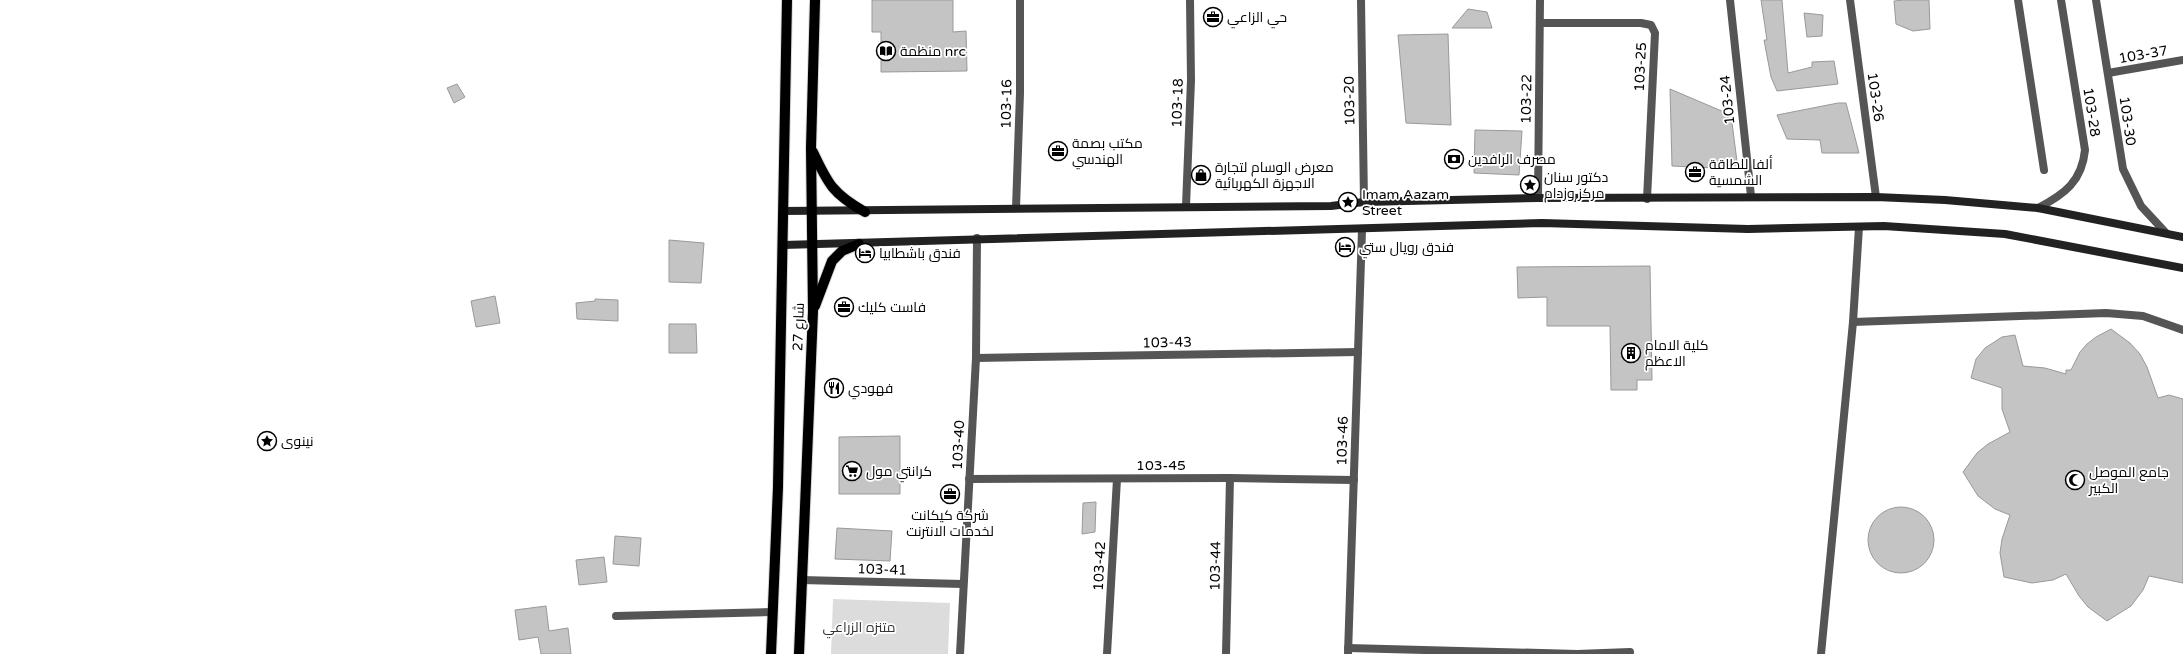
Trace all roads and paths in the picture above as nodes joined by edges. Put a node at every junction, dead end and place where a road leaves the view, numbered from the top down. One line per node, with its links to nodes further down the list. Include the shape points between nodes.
1 (788, 0): 25 (main road, شارع 27)
2 (815, 0): 15 (main road, شارع 27)
3 (1020, 0): 23 (street, 103-16)
4 (1190, 0): 22 (street, 103-18, via 1191,80)
5 (1362, 0): 21 (street, 103-20)
6 (1540, 0): 12 (street, 103-22)
7 (1730, 0): 17 (street, 103-24)
8 (1850, 0): 18 (street, 103-26)
9 (2018, 0): 16 (street)
10 (2061, 0): 24 (street, 103-28, via 2085,155 2081,170 2070,188)
11 (2096, 0): 14 (street, 103-30)
12 (1540, 23): 19 (street, 103-22); 20 (street, 103-25, via 1651,25 1655,33)
13 (2183, 60): 14 (street, 103-37)
14 (2108, 73): 30 (street, 103-30, via 2120,156 2127,182 2141,206)
15 (811, 148): 26 (main road, شارع 27); 27 (main road, via 830,185 848,202)
16 (2044, 170)
17 (1751, 196): 18 (main road); 20 (main road)
18 (1876, 197): 24 (main road)
19 (1538, 198): 20 (main road); 21 (main road)
20 (1647, 199)
21 (1364, 202): 22 (main road, via 1331,206)
22 (1186, 206): 23 (main road)
23 (1016, 208): 27 (main road)
24 (2038, 208): 30 (main road)
25 (783, 211): 26 (main road); 35 (main road, شارع 27)
26 (812, 212): 27 (main road); 33 (main road, شارع 27)
27 (865, 212)
28 (1858, 227): 29 (main road, via 1748,229 1542,223); 36 (main road, via 2004,234); 38 (street)
29 (1362, 230): 32 (main road); 40 (street, 103-46)
30 (2166, 233): 31 (main road)
31 (2183, 237)
32 (977, 238): 34 (main road); 41 (street, 103-40)
33 (813, 244): 34 (main road); 35 (main road); 37 (main road, شارع 27)
34 (859, 244): 37 (main road, via 842,251 832,261)
35 (783, 245): 48 (main road, شارع 27)
36 (2183, 268)
37 (813, 311): 46 (main road, شارع 27)
38 (1853, 322): 39 (street, via 2106,313 2143,316); 59 (street)
39 (2183, 330)
40 (1358, 352): 41 (street, 103-43); 45 (street, 103-46)
41 (976, 358): 44 (street, 103-40)
42 (1117, 478): 43 (street, 103-45); 44 (street, 103-45); 56 (street, 103-42)
43 (1230, 478): 45 (street, 103-45); 57 (street, 103-44)
44 (969, 479): 47 (street, 103-40)
45 (1354, 480): 50 (street, 103-46)
46 (801, 580): 47 (street, 103-41); 54 (main road, شارع 27)
47 (963, 584): 55 (street, 103-40)
48 (773, 612): 49 (street); 53 (main road, شارع 27)
49 (616, 616)
50 (1348, 651): 51 (street)
51 (1470, 652): 58 (street)
52 (1630, 652): 58 (street)
53 (771, 654)
54 (799, 654)
55 (960, 654)
56 (1107, 654)
57 (1226, 654)
58 (1577, 654)
59 (1821, 654)

